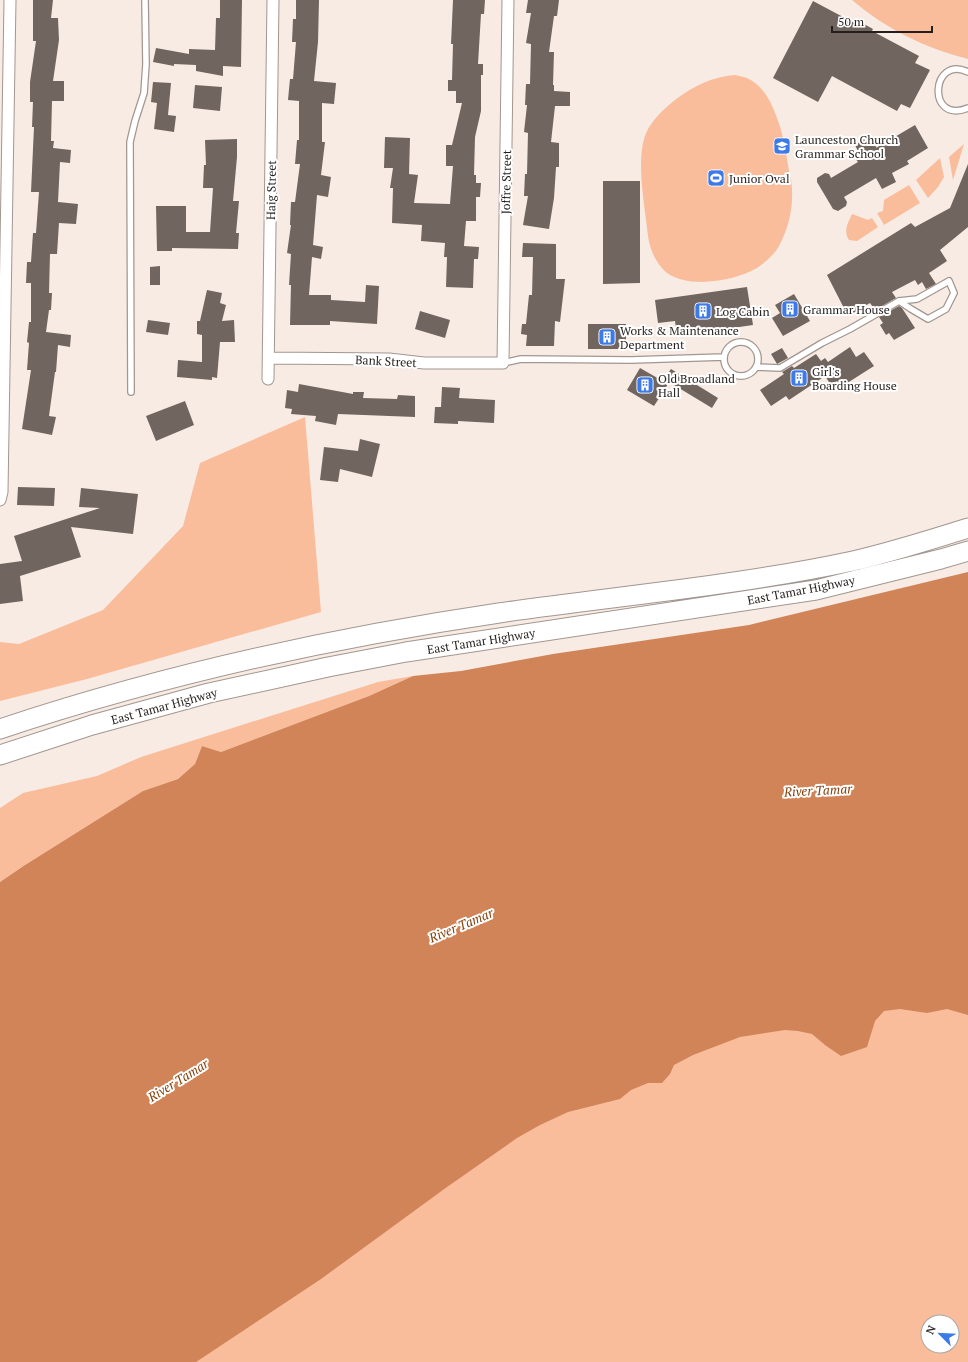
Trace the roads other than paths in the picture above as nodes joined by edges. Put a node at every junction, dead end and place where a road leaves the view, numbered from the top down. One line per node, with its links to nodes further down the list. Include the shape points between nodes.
1 (10, 0): 6 (street)
2 (144, 0): 15 (lane, via 144,93 130,142)
3 (273, 0): 11 (street, Haig Street)
4 (508, 0): 12 (street, Joffre Street)
5 (968, 72): 7 (lane, via 952,70 945,74 940,80 938,94 944,106 949,109 956,111)
6 (4, 78): 8 (street)
7 (968, 108)
8 (2, 298): 16 (street)
9 (899, 301): 9 (lane, via 917,299 949,281 954,292 946,309 928,319); 13 (lane, via 780,368)
10 (724, 357): 12 (lane, via 631,360 520,359); 13 (lane, via 727,367 734,374 745,376); 13 (lane, via 729,347 744,342 756,351)
11 (269, 358): 12 (street, Bank Street); 14 (street, Haig Street)
12 (503, 363)
13 (757, 367)
14 (268, 379)
15 (131, 392)
16 (0, 500)
17 (968, 528): 19 (highway, East Tamar Highway, via 854,560 764,577 499,613 324,643 153,683)
18 (968, 551): 20 (highway, East Tamar Highway, via 816,590 421,650 328,667 165,705 92,725)
19 (0, 729)
20 (0, 755)

